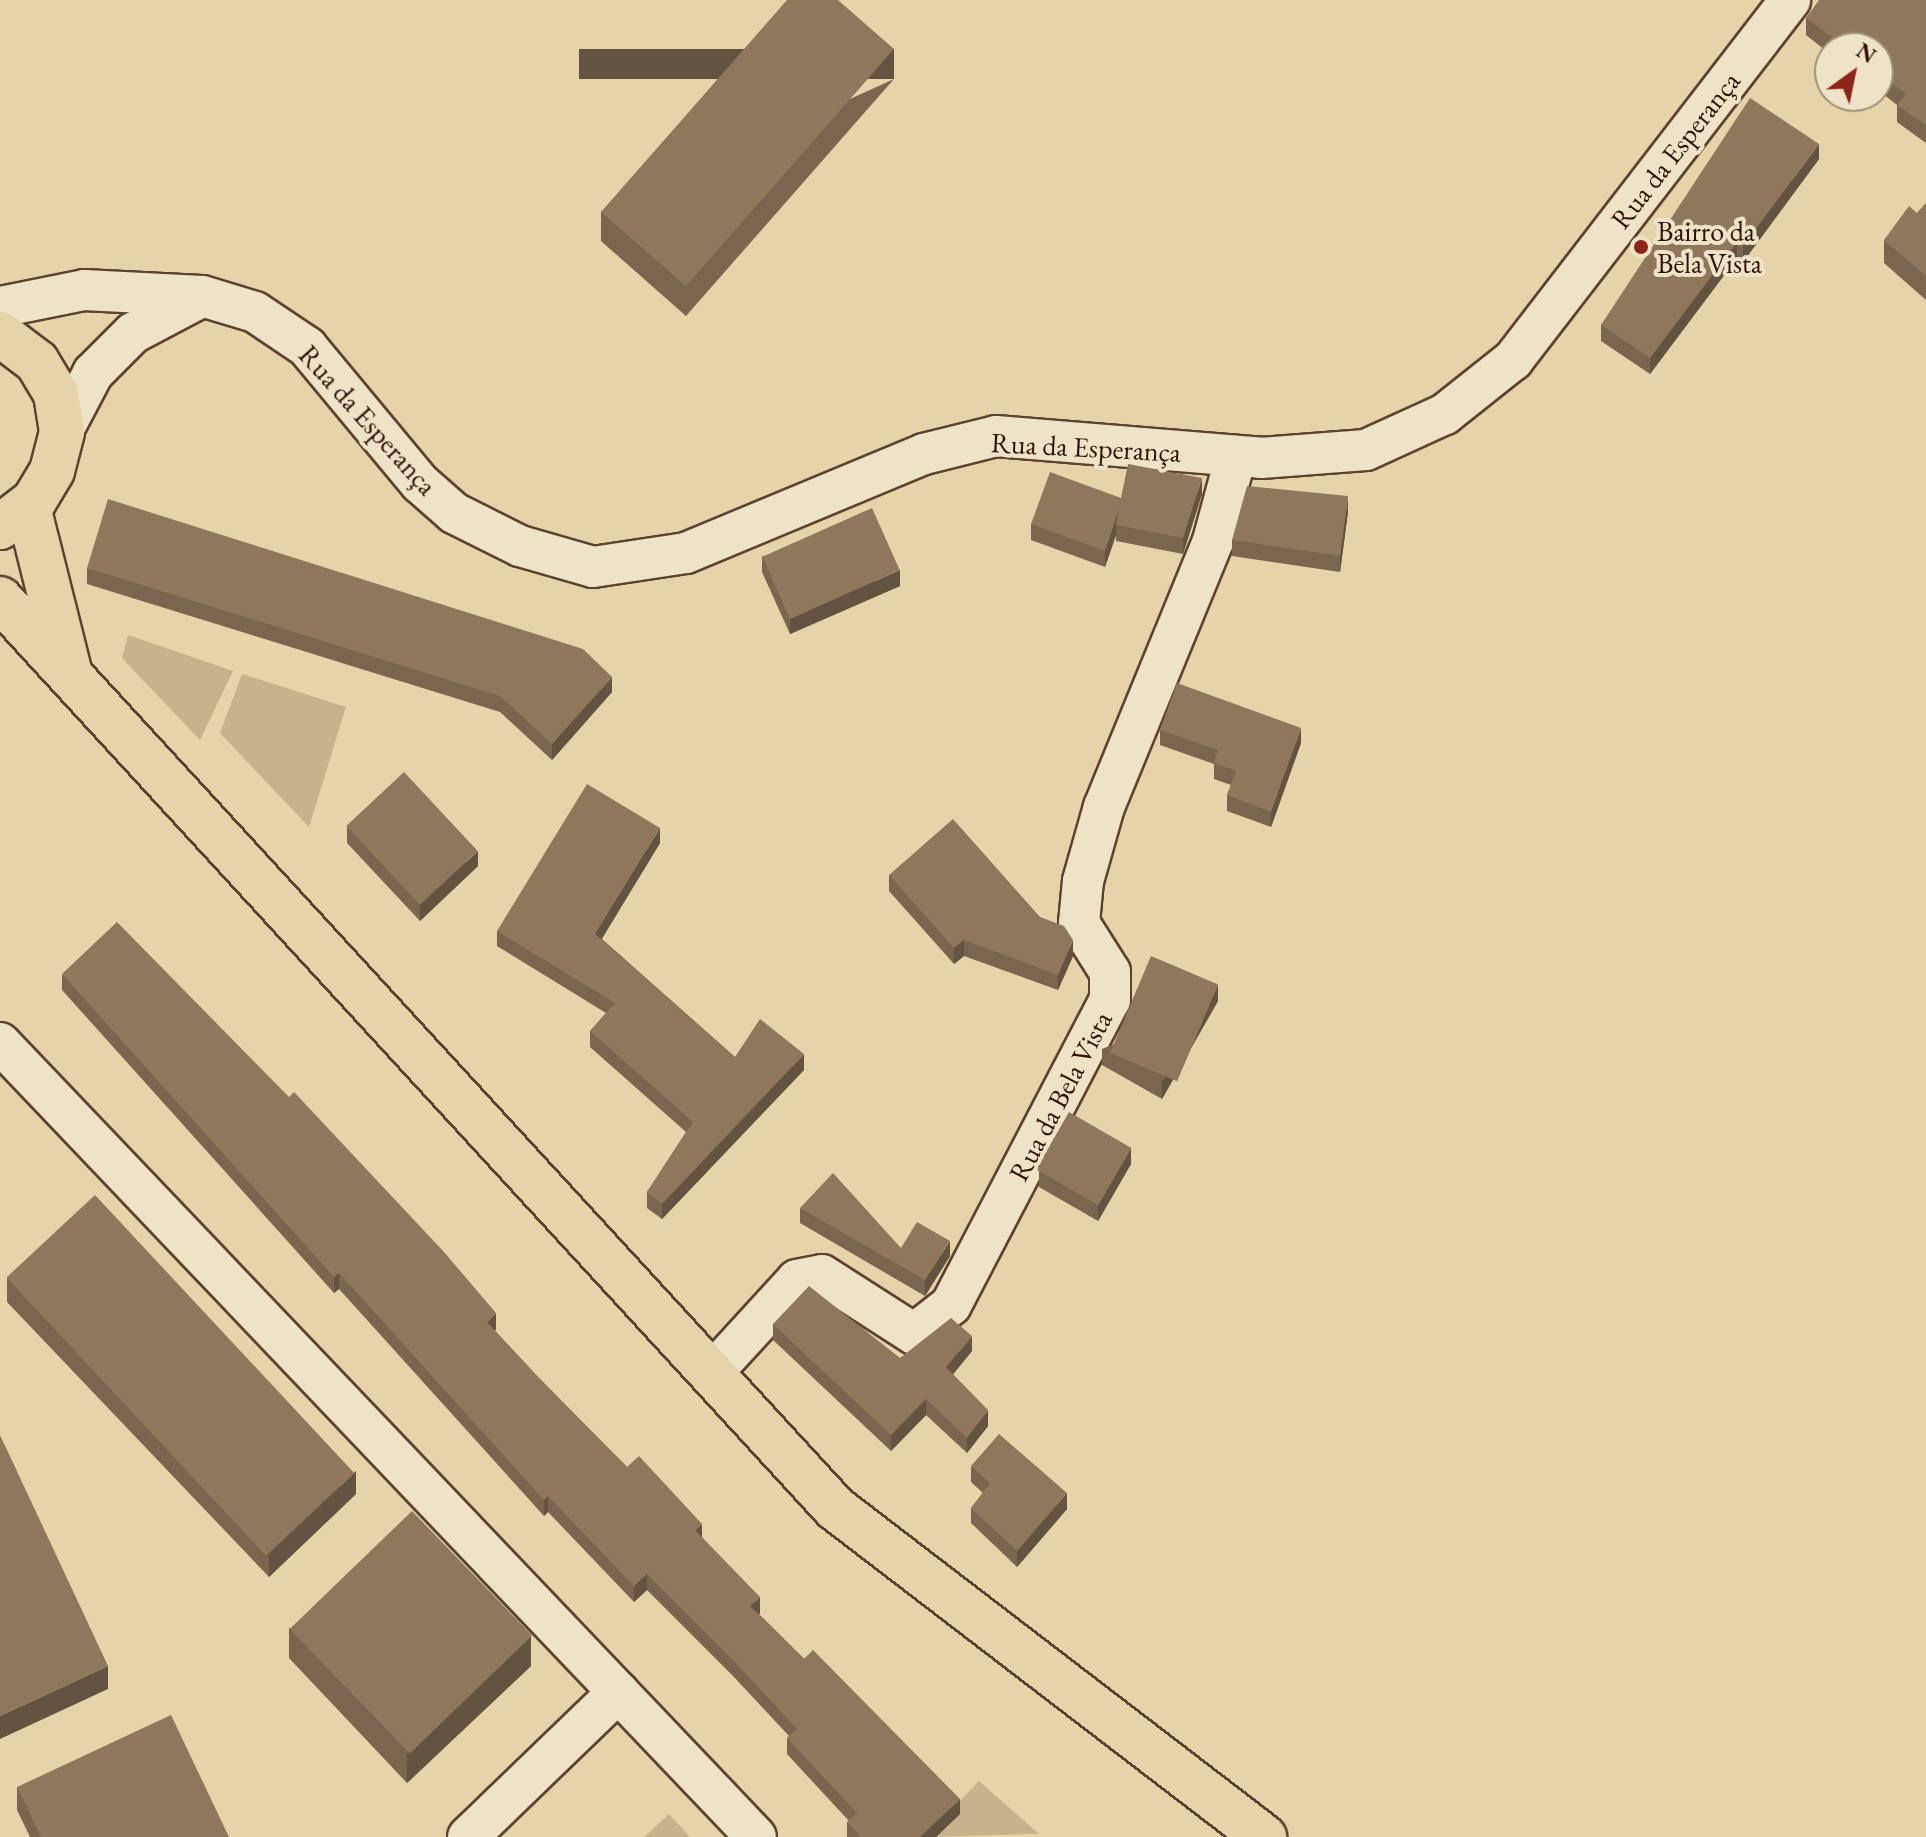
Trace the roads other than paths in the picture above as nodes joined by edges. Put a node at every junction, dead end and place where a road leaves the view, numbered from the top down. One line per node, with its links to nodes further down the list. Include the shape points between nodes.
1 (1790, 0): 6 (street, Rua da Esperança, via 1513,360 1445,414 1366,450)
2 (202, 296): 3 (street, Rua da Esperança, via 84,290); 5 (street, via 133,333 93,373); 6 (street, Rua da Esperança, via 255,312 307,347 420,483 454,513 520,546 593,567 686,553 924,454 996,436)
3 (0, 307)
4 (0, 334): 5 (main road, via 37,362 56,394)
5 (62, 432): 7 (main road, via 52,471)
6 (1236, 456): 11 (street, Rua da Bela Vista, via 1213,541 1104,807 1083,881 1079,923 1110,972 1110,1000 951,1305 914,1334 822,1275 797,1280)
7 (14, 517): 9 (main road)
8 (0, 599): 9 (main road)
9 (70, 676): 11 (main road)
10 (0, 1043): 12 (street)
11 (711, 1374): 15 (main road, via 835,1508)
12 (618, 1692): 13 (street); 14 (street)
13 (468, 1837)
14 (756, 1837)
15 (1264, 1837)

